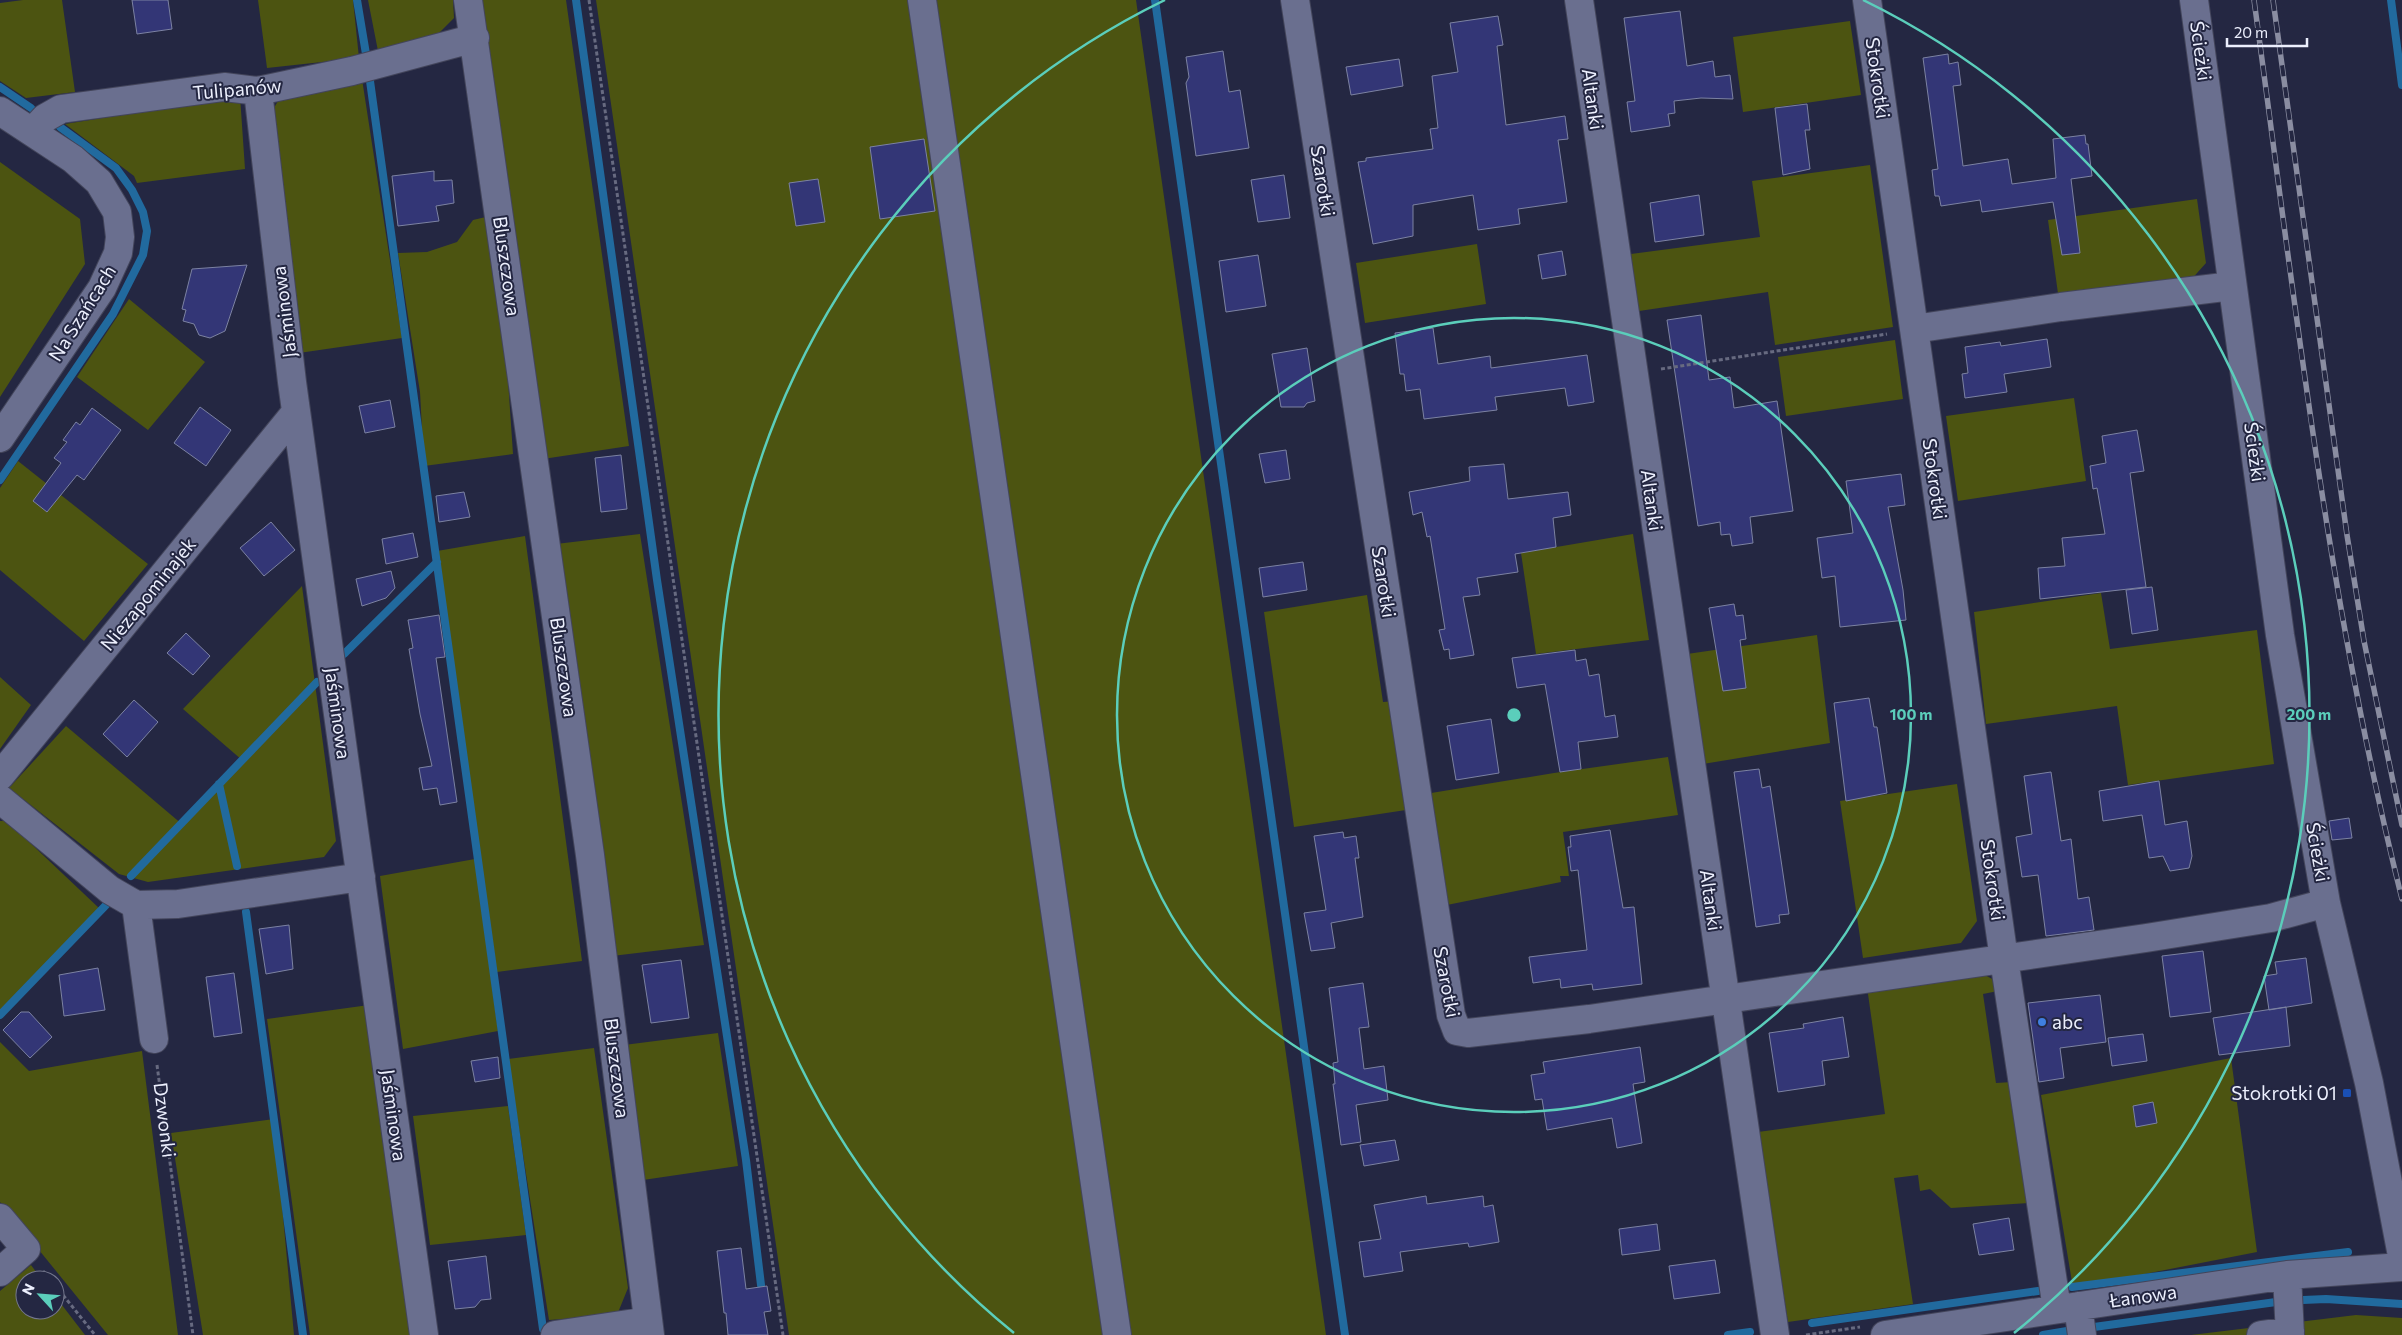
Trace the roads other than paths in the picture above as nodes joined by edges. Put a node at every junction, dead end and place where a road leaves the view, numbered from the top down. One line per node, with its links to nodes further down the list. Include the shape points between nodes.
1 (468, 0): 7 (street, Bluszczowa)
2 (922, 0): 33 (street)
3 (1295, 0): 21 (street, Szarotki, via 1451,1015 1457,1031 1468,1033 1589,1019)
4 (1578, 0): 21 (street, Altanki)
5 (1867, 0): 12 (street, Stokrotki)
6 (2194, 0): 11 (street, Ścieżki)
7 (475, 38): 8 (street, Tulipanów, via 352,72); 29 (street, Bluszczowa, via 590,855)
8 (258, 91): 10 (street, Tulipanów, via 224,87 60,110); 13 (street, Jaśminowa)
9 (0, 111): 10 (street, Na Szańcach)
10 (32, 132): 14 (street, Na Szańcach, via 73,159 99,182 117,212 120,237 118,253 102,288)
11 (2232, 286): 12 (street); 18 (street, Ścieżki, via 2280,635)
12 (1914, 329): 20 (street, Stokrotki)
13 (296, 412): 15 (street, Niezapominajek); 17 (street, Jaśminowa)
14 (0, 438)
15 (0, 776)
16 (0, 799): 19 (street, via 110,890)
17 (361, 878): 19 (street, via 178,904); 31 (street, Jaśminowa)
18 (2326, 903): 20 (street, Ścieżki, via 2271,918); 24 (street, Ścieżki, via 2369,1083)
19 (136, 905): 22 (street)
20 (2004, 959): 21 (street); 28 (street, Stokrotki)
21 (1725, 999): 34 (street, Altanki)
22 (154, 1039)
23 (0, 1218): 26 (street, via 26,1249)
24 (2402, 1256)
25 (2402, 1267): 27 (street, Łanowa)
26 (0, 1272)
27 (2287, 1275): 28 (street, Łanowa); 30 (street)
28 (2068, 1307): 35 (street, Łanowa); 36 (street, Stokrotki)
29 (649, 1328): 32 (street)
30 (2290, 1333): 37 (street)
31 (424, 1335)
32 (555, 1335)
33 (1117, 1335)
34 (1775, 1335)
35 (1885, 1335)
36 (2082, 1335)
37 (2261, 1335)

